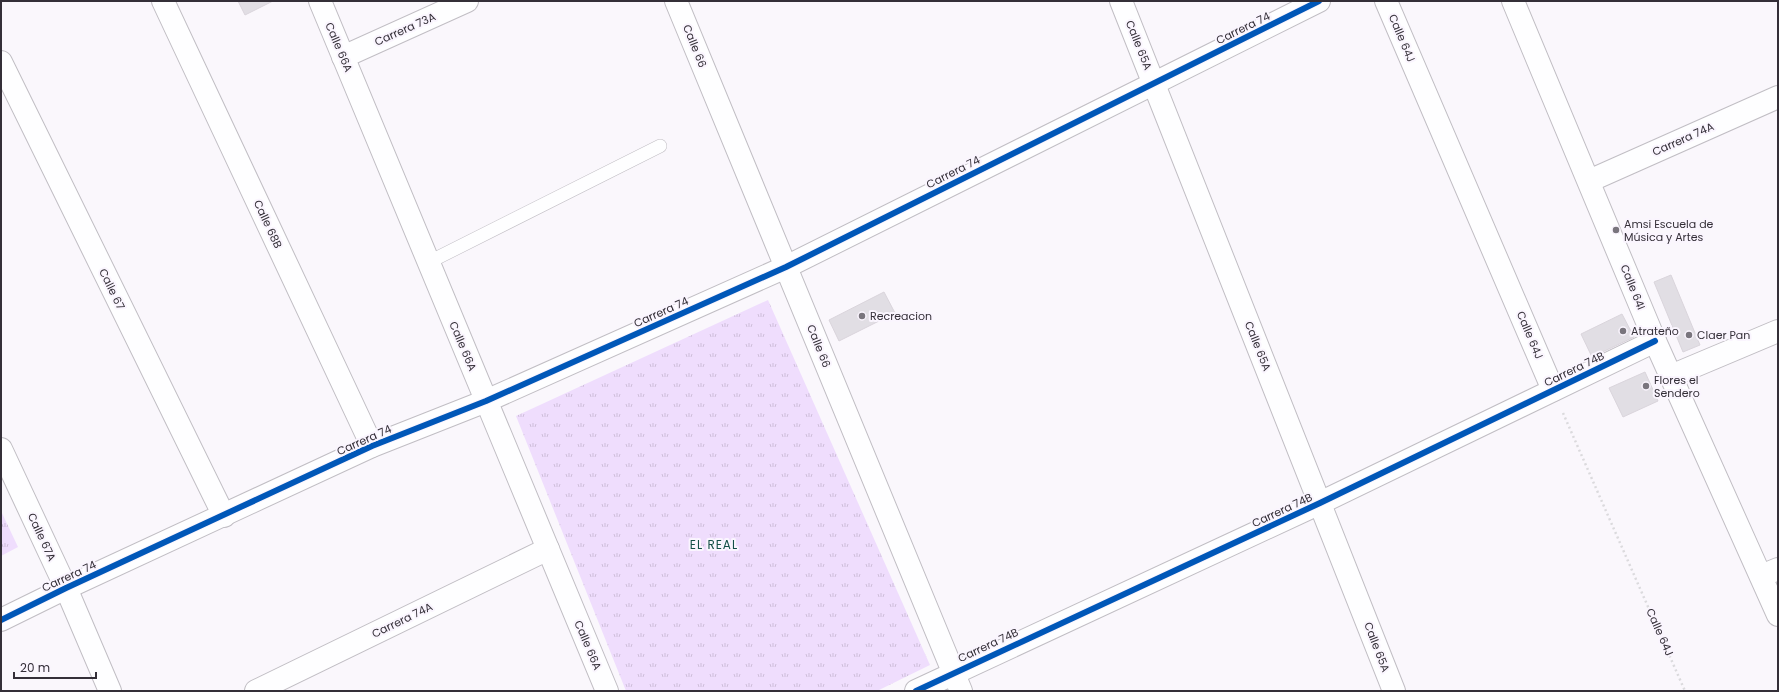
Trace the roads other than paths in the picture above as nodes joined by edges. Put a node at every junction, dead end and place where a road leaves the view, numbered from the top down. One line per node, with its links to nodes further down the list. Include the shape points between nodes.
1 (163, 1): 22 (street, Calle 68B)
2 (320, 1): 9 (street, Calle 66A)
3 (467, 1): 9 (street, Carrera 73A)
4 (676, 1): 16 (street, Calle 66)
5 (1121, 1): 11 (street, Calle 65A)
6 (1319, 1): 11 (street, Carrera 74)
7 (1386, 1): 20 (street, Calle 64J)
8 (1513, 1): 14 (street, Calle 64I)
9 (343, 57): 15 (street, Calle 66A)
10 (1, 62): 25 (street, Calle 67)
11 (1154, 83): 16 (street, Carrera 74); 24 (street, Calle 65A)
12 (1778, 98): 14 (street, Carrera 74A)
13 (660, 146): 15 (lane)
14 (1589, 180): 18 (street, Calle 64I)
15 (429, 262): 21 (street, Calle 66A)
16 (786, 267): 21 (street, Carrera 74); 31 (street, Calle 66)
17 (1778, 331): 19 (street)
18 (1655, 341): 19 (street, Calle 64I); 20 (street, Carrera 74B)
19 (1671, 376): 27 (street, Calle 64I)
20 (1553, 390): 24 (street, Carrera 74B)
21 (486, 401): 22 (street, Carrera 74); 26 (street, Calle 66A)
22 (372, 446): 25 (street, Carrera 74)
23 (1, 449): 28 (street, Calle 67A)
24 (1320, 503): 31 (street, Carrera 74B); 36 (street, Calle 65A)
25 (224, 516): 28 (street, Carrera 74)
26 (548, 549): 33 (street, Carrera 74A); 34 (street, Calle 66A)
27 (1769, 572): 29 (street, Calle 64I)
28 (66, 588): 30 (street, Carrera 74); 32 (street, Calle 67A)
29 (1778, 615)
30 (1, 620)
31 (957, 682): 35 (street, Carrera 74B)
32 (110, 691)
33 (256, 691)
34 (607, 691)
35 (916, 691)
36 (1394, 691)

